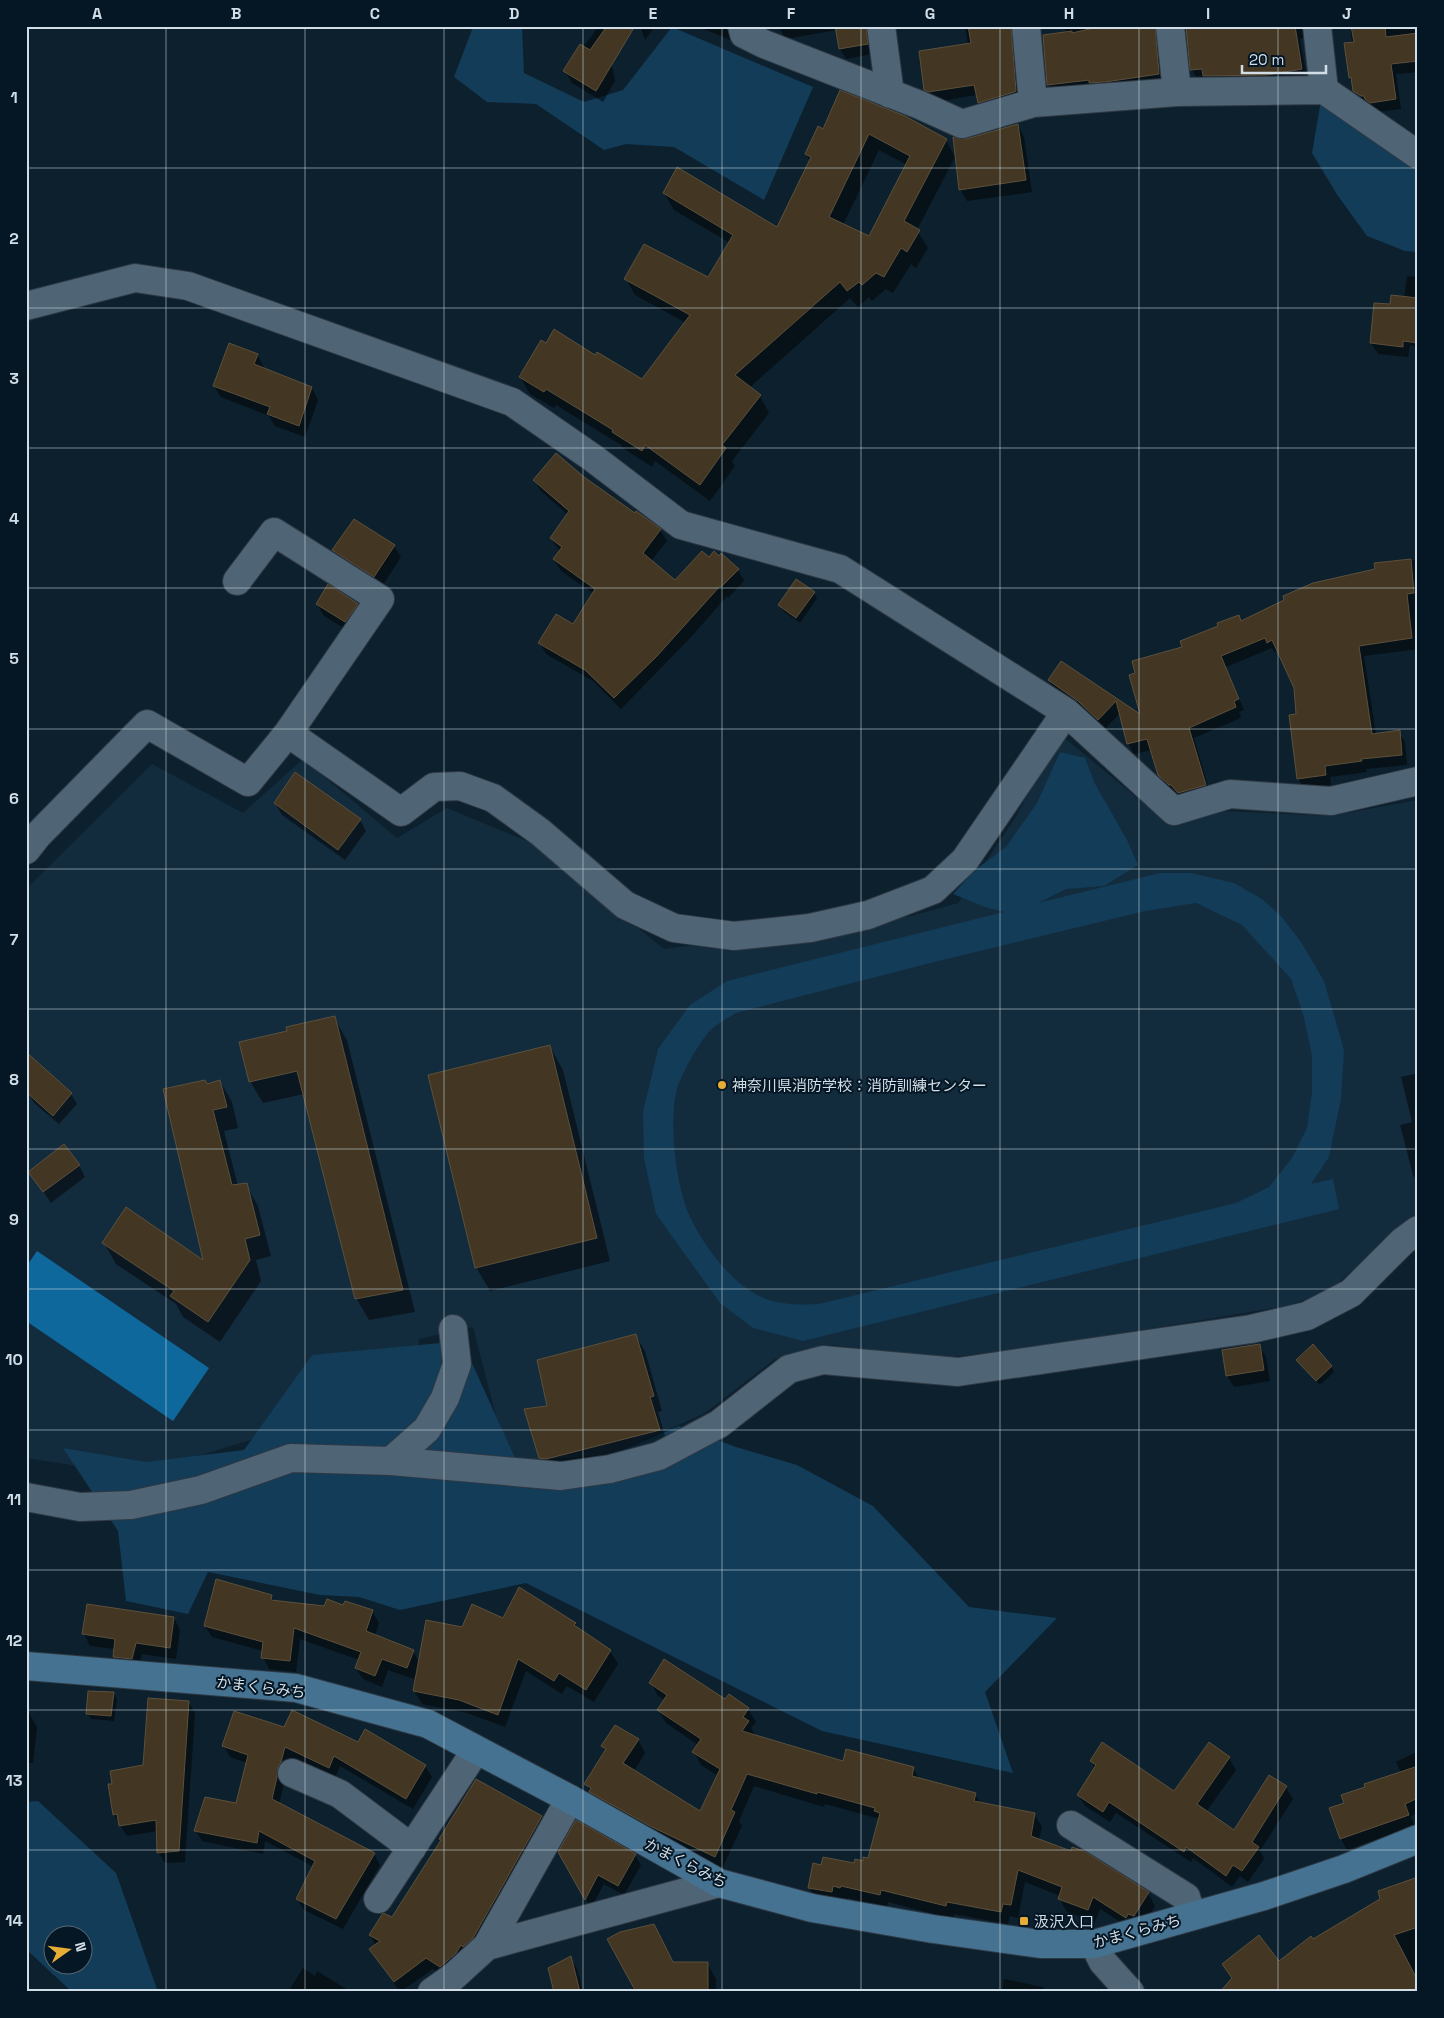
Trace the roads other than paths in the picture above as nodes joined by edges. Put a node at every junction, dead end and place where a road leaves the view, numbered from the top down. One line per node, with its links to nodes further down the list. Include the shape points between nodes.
1 (742, 26): 8 (street, via 744,34 764,44)
2 (881, 26): 8 (street)
3 (1026, 26): 9 (street)
4 (1170, 26): 7 (street)
5 (1317, 26): 6 (street)
6 (1324, 90): 7 (street); 10 (street)
7 (1177, 92): 9 (street)
8 (890, 94): 9 (street, via 962,124)
9 (1033, 103)
10 (1418, 155)
11 (26, 306): 13 (street, via 135,278 188,286 512,402 681,525 840,569)
12 (237, 580): 14 (street, via 274,532 380,600)
13 (1066, 712): 14 (street, via 965,860 933,890 858,917 810,928 734,936 674,928 625,905 540,832 493,798 460,786 434,787 401,812); 15 (street, via 1174,811 1230,794 1331,801)
14 (288, 733): 16 (street, via 248,782 147,724)
15 (1418, 781)
16 (26, 850)
17 (1418, 1230): 19 (street, via 1351,1293 1307,1316 1251,1329 958,1372 823,1360 789,1369 719,1424 658,1456 610,1469 561,1476)
18 (452, 1329): 19 (street, via 456,1364 445,1398 427,1429)
19 (391, 1461): 20 (street, via 291,1458 201,1490 131,1505 80,1507)
20 (26, 1497)
21 (26, 1666): 22 (main road, かまくらみち, via 296,1688 428,1724)
22 (476, 1750): 24 (main road, かまくらみち); 27 (street)
23 (292, 1773): 27 (street, via 340,1794)
24 (570, 1799): 28 (main road, かまくらみち); 32 (street)
25 (1071, 1826): 30 (street, via 1186,1897)
26 (1418, 1838): 30 (main road, かまくらみち, via 1344,1869)
27 (412, 1848): 29 (street)
28 (719, 1883): 31 (main road, かまくらみち, via 812,1908 933,1929 1040,1944); 32 (street)
29 (378, 1899)
30 (1192, 1916): 31 (main road, かまくらみち)
31 (1094, 1944): 34 (street, via 1103,1962)
32 (487, 1946): 33 (street)
33 (432, 1992)
34 (1130, 1992)

